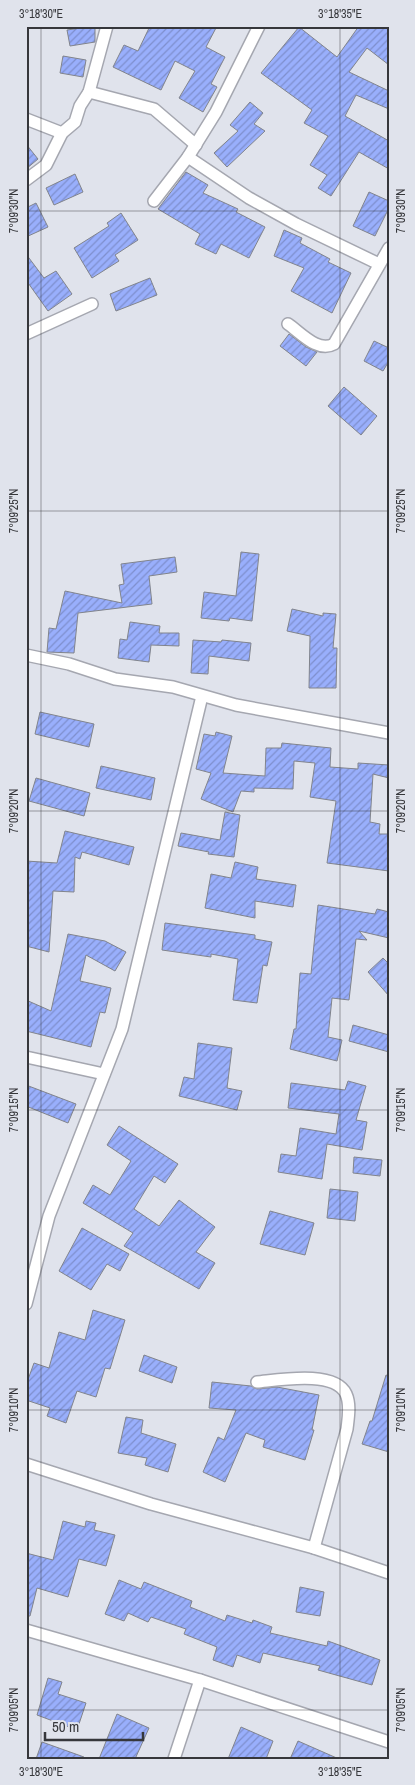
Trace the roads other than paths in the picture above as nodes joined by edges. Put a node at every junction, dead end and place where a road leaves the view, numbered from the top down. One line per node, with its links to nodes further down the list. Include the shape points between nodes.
1 (107, 26): 3 (street)
2 (259, 26): 6 (street)
3 (89, 92): 5 (street, via 75,122); 6 (street, via 154,109)
4 (26, 120): 5 (street)
5 (62, 133): 8 (street, via 46,165)
6 (196, 145): 7 (street)
7 (188, 157): 9 (street); 11 (street, via 249,198)
8 (26, 180)
9 (154, 201)
10 (389, 248): 11 (street)
11 (379, 264): 13 (street, via 334,344 319,346)
12 (92, 304): 14 (street)
13 (288, 324)
14 (26, 334)
15 (26, 655): 16 (street, via 69,664 115,679 173,687)
16 (202, 696): 17 (street, via 279,714); 19 (street, via 122,1028)
17 (389, 733)
18 (26, 1056): 19 (street)
19 (104, 1074): 20 (street, via 49,1216)
20 (26, 1304)
21 (257, 1382): 23 (street, via 317,1378 339,1386 346,1394 347,1429)
22 (26, 1464): 23 (street, via 151,1504)
23 (314, 1548): 24 (street)
24 (389, 1573)
25 (26, 1630): 26 (street)
26 (200, 1680): 27 (street); 28 (street)
27 (389, 1742)
28 (174, 1759)

